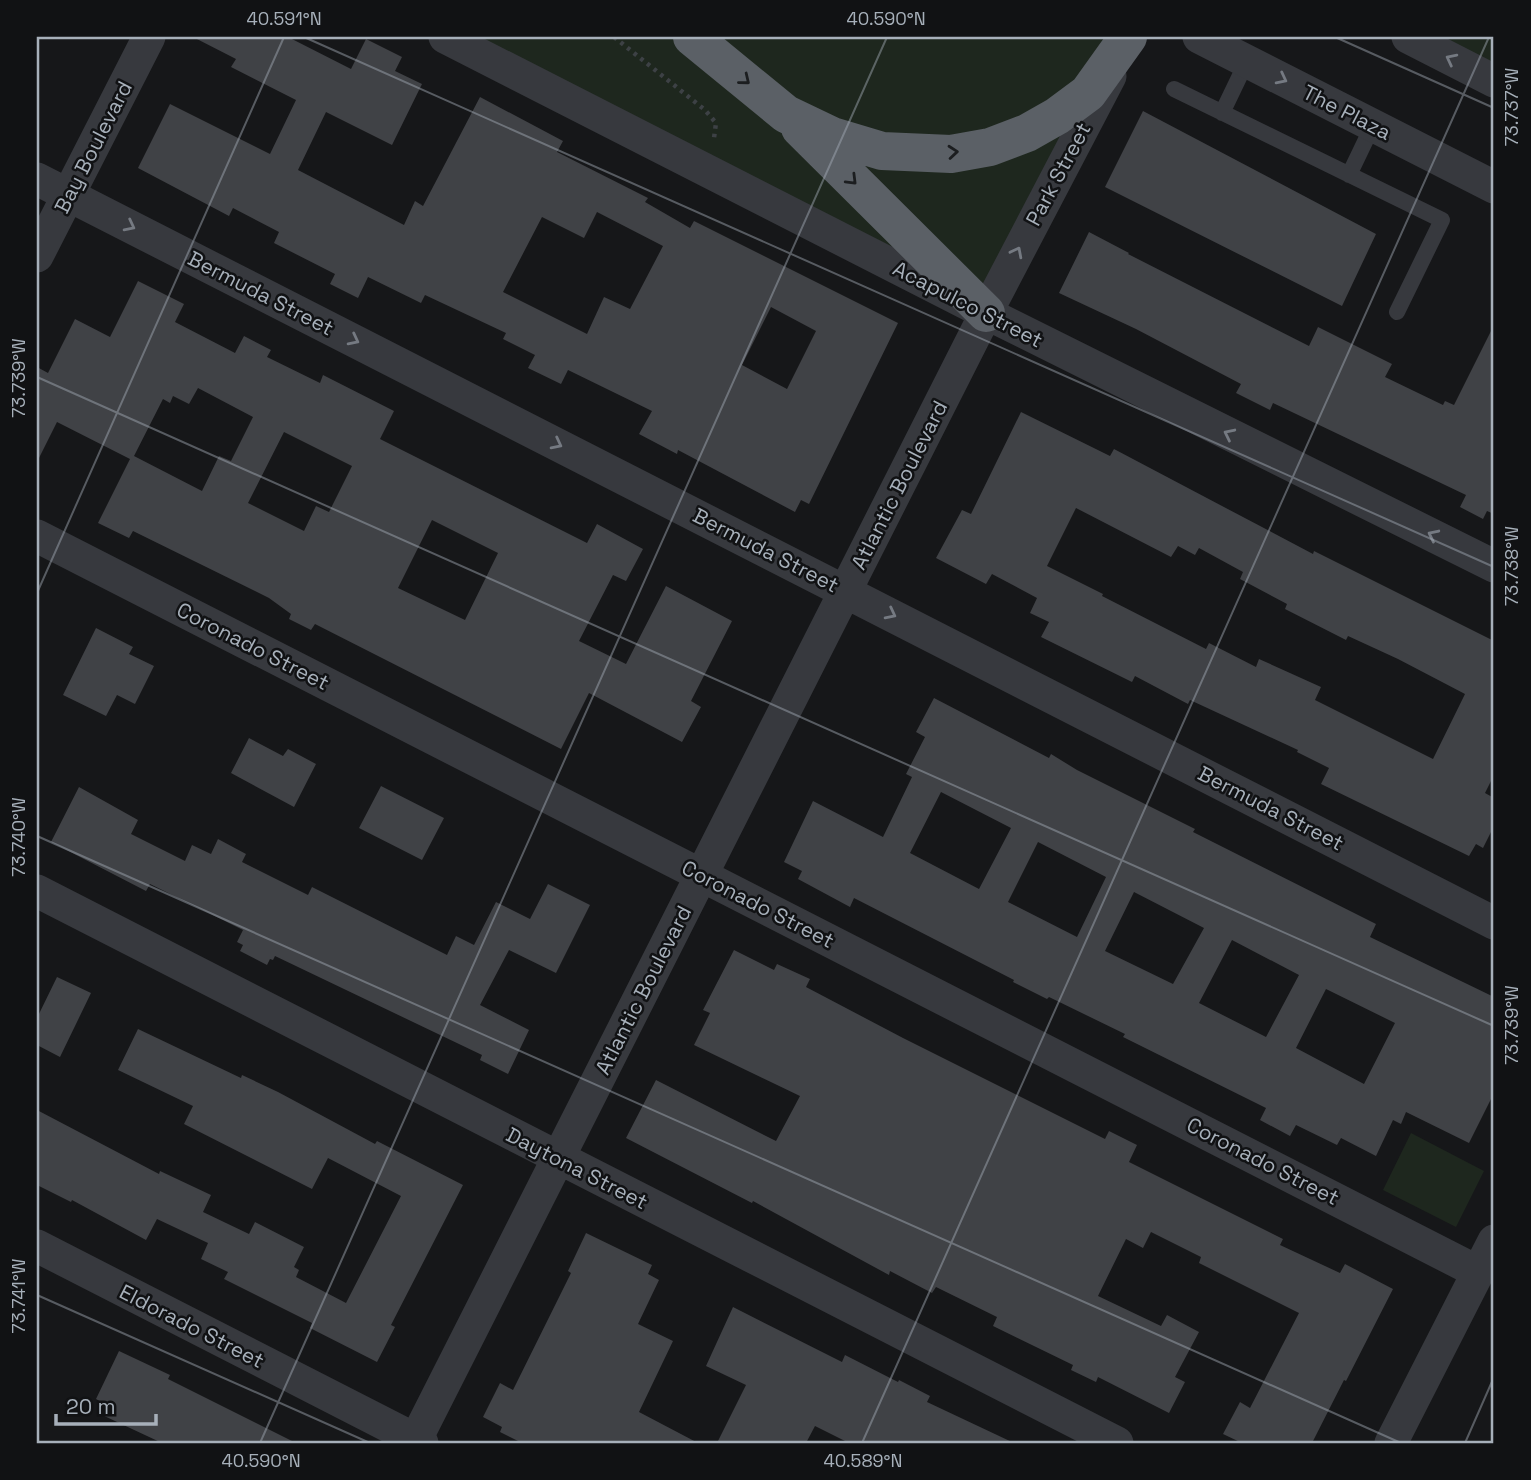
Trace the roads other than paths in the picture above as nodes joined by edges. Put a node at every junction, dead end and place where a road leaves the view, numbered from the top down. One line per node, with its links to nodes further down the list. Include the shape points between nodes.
1 (149, 37): 16 (street, Bay Boulevard)
2 (445, 37): 19 (street, Acapulco Street)
3 (692, 37): 11 (highway, one-way to 11)
4 (1130, 37): 11 (highway, one-way to 4, via 832,136 881,151 951,154 990,147 1027,133 1088,93); 19 (street, Park Street, one-way to 4)
5 (1199, 37): 7 (street, The Plaza)
6 (1408, 37): 8 (street, one-way to 6)
7 (1247, 61): 10 (lane); 12 (street, The Plaza, one-way to 12)
8 (1494, 81)
9 (1174, 89): 10 (lane)
10 (1222, 113): 13 (lane)
11 (786, 114): 19 (highway, one-way to 19)
12 (1373, 125): 13 (lane); 15 (street, The Plaza)
13 (1349, 175): 18 (lane, via 1442,220)
14 (37, 179): 16 (street, Bermuda Street)
15 (1494, 187)
16 (69, 195): 17 (street, Bay Boulevard); 22 (street, Bermuda Street, one-way to 22)
17 (37, 256)
18 (1397, 312)
19 (986, 313): 21 (street, Acapulco Street, one-way to 19); 22 (street, Atlantic Boulevard)
20 (37, 536): 23 (street, Coronado Street)
21 (1494, 566)
22 (845, 590): 23 (street, Atlantic Boulevard); 25 (street, Bermuda Street, one-way to 25)
23 (701, 875): 26 (street, Atlantic Boulevard); 29 (street, Coronado Street)
24 (37, 891): 26 (street, Daytona Street)
25 (1494, 923)
26 (558, 1158): 30 (street, Atlantic Boulevard); 31 (street, Daytona Street)
27 (1494, 1241): 29 (street)
28 (37, 1246): 30 (street, Eldorado Street)
29 (1478, 1272): 32 (street)
30 (417, 1442)
31 (1117, 1443)
32 (1391, 1443)

